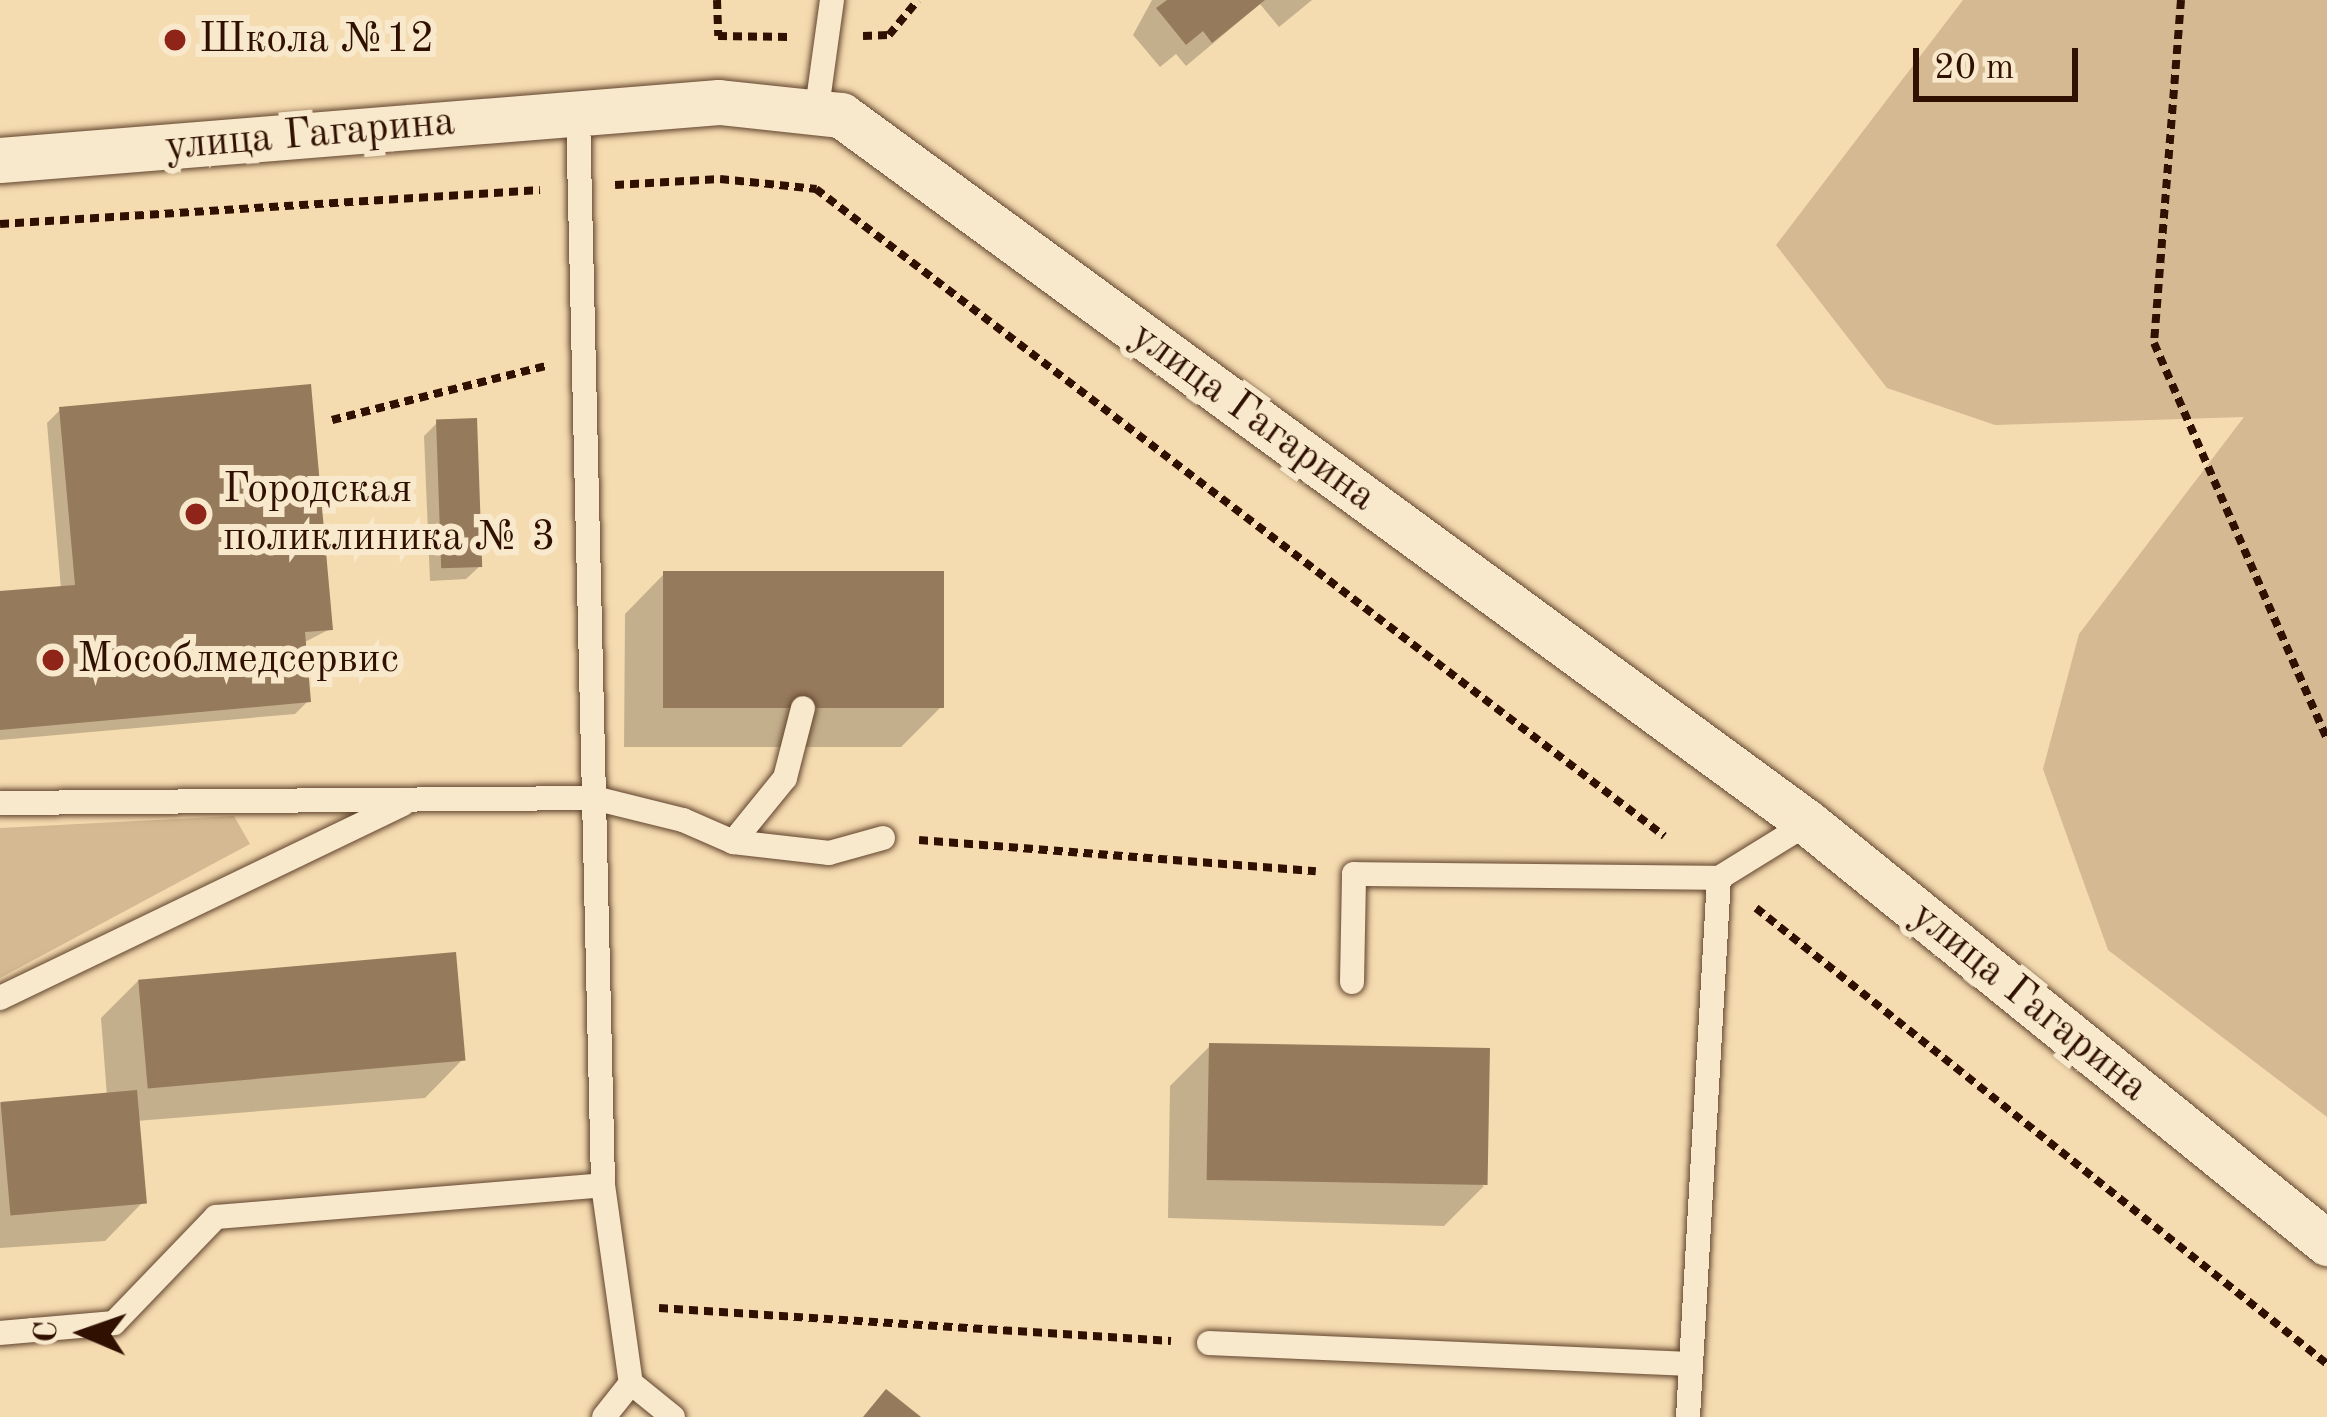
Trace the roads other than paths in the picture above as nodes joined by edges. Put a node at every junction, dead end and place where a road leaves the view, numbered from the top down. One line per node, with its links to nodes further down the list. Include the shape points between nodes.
1 (832, 0): 2 (lane)
2 (817, 108): 3 (street, улица Гагарина, via 718,102); 9 (street, улица Гагарина, via 841,115)
3 (578, 114): 4 (street, улица Гагарина); 6 (lane)
4 (0, 160)
5 (803, 708): 11 (lane, via 785,778)
6 (594, 798): 7 (lane); 11 (lane); 15 (lane)
7 (412, 800): 8 (lane); 14 (lane)
8 (0, 803)
9 (1808, 823): 12 (lane); 16 (street, улица Гагарина)
10 (883, 838): 11 (lane, via 830,854)
11 (733, 842)
12 (1719, 878): 13 (lane, via 1354,874); 19 (lane)
13 (1352, 982)
14 (0, 998)
15 (603, 1185): 17 (lane, via 217,1217 114,1323); 20 (lane)
16 (2327, 1243)
17 (0, 1333)
18 (1209, 1343): 19 (lane)
19 (1690, 1364): 23 (lane)
20 (631, 1383): 21 (lane); 22 (lane)
21 (604, 1417)
22 (673, 1417)
23 (1688, 1417)

